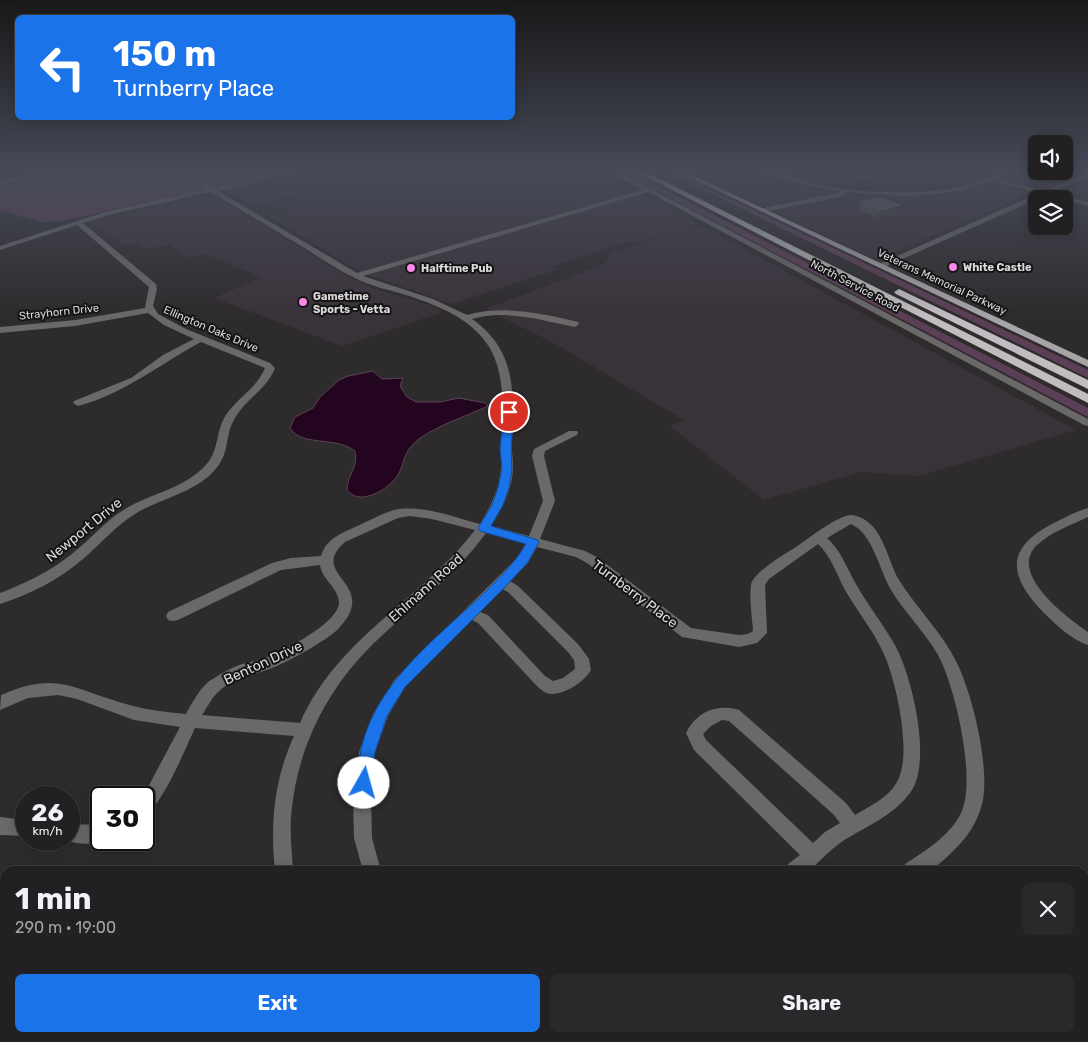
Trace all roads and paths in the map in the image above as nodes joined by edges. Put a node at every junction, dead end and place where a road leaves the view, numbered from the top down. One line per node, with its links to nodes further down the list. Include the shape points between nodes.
1 (89, 219): 9 (street)
2 (261, 219): 12 (street, Ehlmann Road)
3 (552, 219): 12 (street)
4 (704, 219): 23 (street, North Service Road)
5 (732, 219): 21 (highway)
6 (751, 219): 20 (highway)
7 (780, 219): 11 (main road, Veterans Memorial Parkway)
8 (988, 219): 11 (street)
9 (77, 222): 10 (street); 13 (street, Ellington Oaks Drive, via 152,286)
10 (0, 248)
11 (882, 266): 18 (main road, Veterans Memorial Parkway)
12 (356, 276): 14 (street, Ehlmann Road, via 435,302)
13 (149, 310): 16 (street, Strayhorn Drive, via 75,323); 17 (street, Ellington Oaks Drive, via 159,320)
14 (467, 318): 15 (street, via 499,312); 26 (street, Ehlmann Road, via 494,342 508,378 504,488)
15 (575, 324)
16 (0, 330)
17 (203, 338): 19 (street, Ellington Oaks Drive); 22 (street, via 166,357 134,380)
18 (1088, 364)
19 (270, 368): 31 (street, Newport Drive, via 231,416 223,430 221,455 200,477 132,510 104,530 72,562)
20 (1088, 385)
21 (1088, 400)
22 (78, 403)
23 (1088, 423)
24 (573, 433): 28 (street, via 540,449 538,456 549,501)
25 (1088, 512): 34 (street, via 1032,542 1023,564 1029,586 1038,599 1064,624)
26 (484, 528): 28 (street, Turnberry Place); 29 (street, via 432,515 395,514 340,539 332,546); 37 (street, Ehlmann Road, via 450,569 348,660)
27 (819, 538): 28 (street, Turnberry Place, via 764,576 758,584 760,632 752,639 738,641 687,633 592,560 564,548); 40 (street, via 830,548 889,648 899,670 910,724 912,760 904,786 888,805); 46 (street, Turnberry Place, via 850,520 863,523 871,532 901,594 945,654 960,692 971,740 975,788 971,814 950,844)
28 (534, 542): 30 (street)
29 (327, 560): 33 (street, via 277,566); 36 (street, Benton Drive, via 329,573 342,588 346,603 332,627 272,662 227,678 208,693)
30 (502, 583): 32 (street); 32 (street, via 514,590 581,658 583,670 576,679 564,686 551,688 483,619)
31 (0, 599)
32 (470, 614): 44 (street, via 400,683 381,714 367,752 362,798 363,838)
33 (173, 616)
34 (1088, 640)
35 (0, 703): 36 (street, via 32,691 60,689 134,713)
36 (191, 720): 37 (street); 38 (street, Benton Drive)
37 (304, 730): 43 (street, Ehlmann Road, via 287,782 282,817)
38 (155, 791)
39 (0, 826): 41 (street)
40 (853, 826): 42 (street, via 832,838); 42 (street, via 840,809 733,715 720,712 705,721 694,733 700,745)
41 (15, 827)
42 (813, 855): 45 (street)
43 (283, 866)
44 (371, 866)
45 (801, 866)
46 (919, 866)

